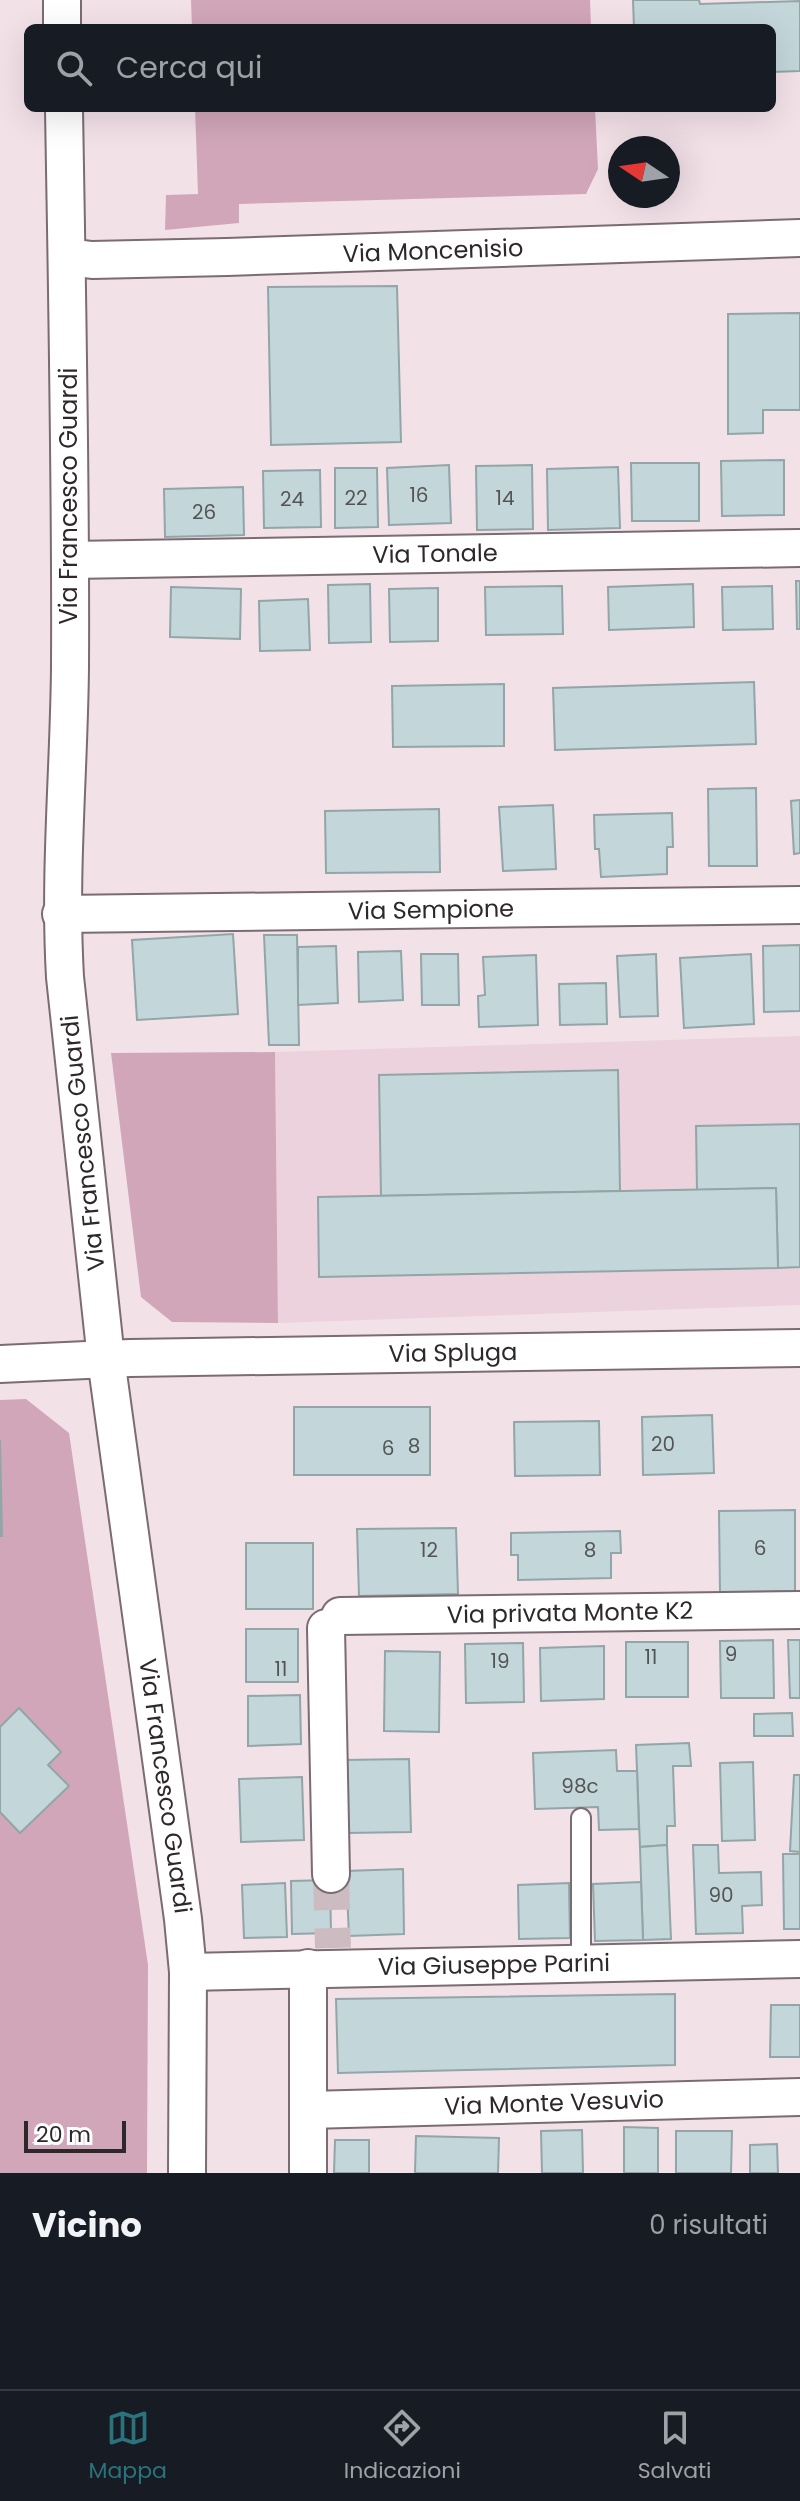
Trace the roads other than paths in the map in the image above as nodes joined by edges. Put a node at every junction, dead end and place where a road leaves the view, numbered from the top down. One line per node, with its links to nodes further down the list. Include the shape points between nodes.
1 (62, 0): 2 (street)
2 (62, 24)
3 (64, 112): 5 (street, Via Francesco Guardi)
4 (800, 238): 5 (street, Via Moncenisio)
5 (67, 257): 7 (street, Via Francesco Guardi)
6 (800, 548): 7 (street, Via Tonale)
7 (70, 560): 9 (street, Via Francesco Guardi)
8 (800, 905): 9 (street, Via Sempione)
9 (61, 914): 11 (street, Via Francesco Guardi)
10 (800, 1348): 11 (street, Via Spluga)
11 (106, 1359): 12 (street, Via Spluga); 19 (street, Via Francesco Guardi)
12 (0, 1364)
13 (800, 1610): 15 (street, Via privata Monte K2, via 333,1622)
14 (581, 1818): 18 (lane)
15 (331, 1874)
16 (800, 1959): 18 (street, Via Giuseppe Parini)
17 (325, 1961): 18 (street, Via Giuseppe Parini); 19 (street, Via Giuseppe Parini); 21 (street)
18 (581, 1963)
19 (188, 1972): 22 (street, Via Francesco Guardi)
20 (800, 2097): 21 (street, Via Monte Vesuvio)
21 (308, 2110): 23 (street)
22 (187, 2173)
23 (308, 2173)

